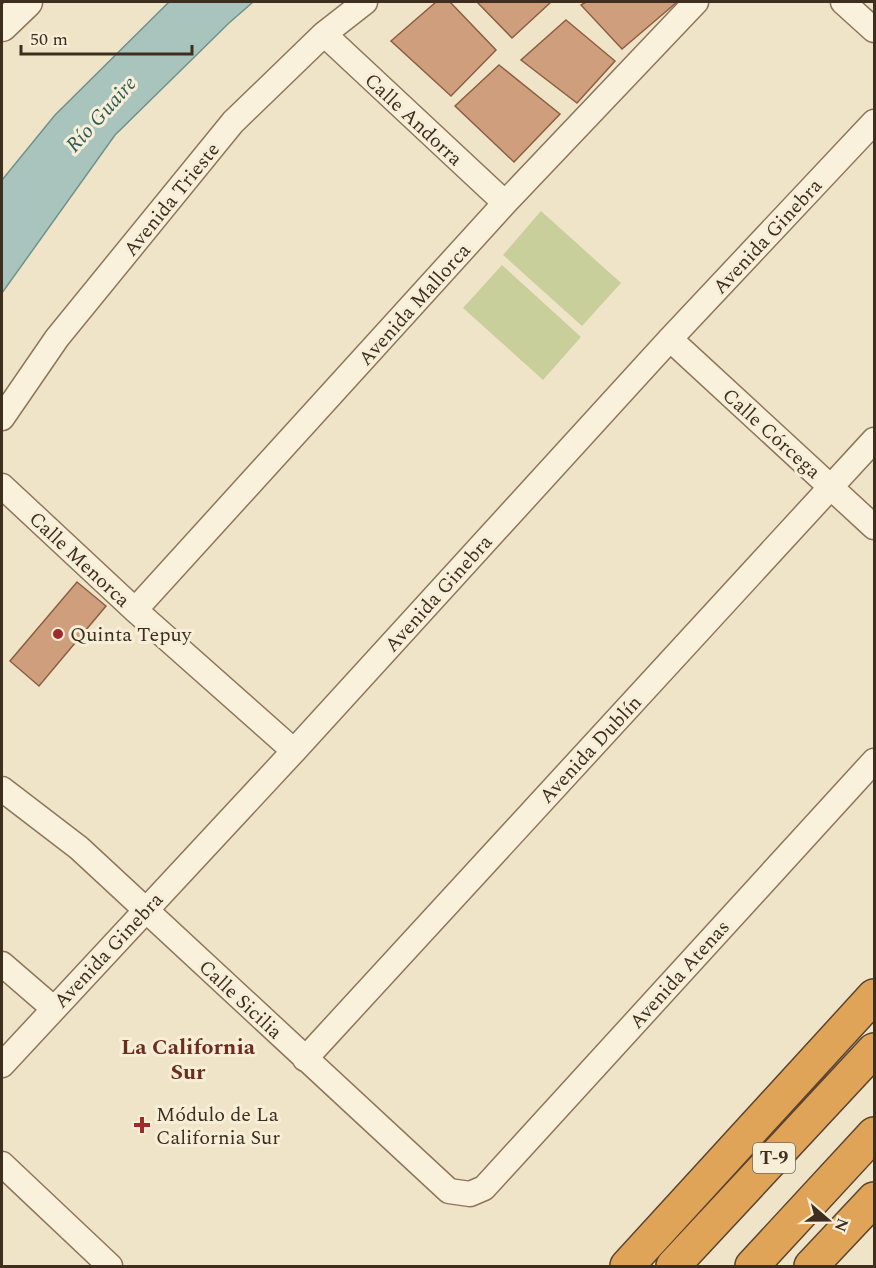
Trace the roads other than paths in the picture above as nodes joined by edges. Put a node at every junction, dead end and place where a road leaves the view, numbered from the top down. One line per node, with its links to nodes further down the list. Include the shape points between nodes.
1 (27, 2): 5 (street)
2 (365, 2): 7 (street, Avenida Trieste)
3 (696, 2): 9 (street, Avenida Mallorca)
4 (843, 2): 6 (street)
5 (2, 26)
6 (874, 30)
7 (324, 34): 9 (street, Calle Andorra); 11 (street, Avenida Trieste, via 233,122 57,338)
8 (874, 122): 10 (street, Avenida Ginebra)
9 (505, 203): 16 (street, Avenida Mallorca)
10 (670, 339): 14 (street, Calle Córcega); 17 (street, Avenida Ginebra)
11 (2, 418)
12 (874, 440): 14 (street, Avenida Dublín)
13 (2, 486): 16 (street, Calle Menorca)
14 (831, 486): 15 (street, Calle Córcega); 25 (street, Avenida Dublín)
15 (874, 526)
16 (135, 610): 17 (street, Calle Menorca)
17 (294, 751): 20 (street, Avenida Ginebra)
18 (874, 760): 29 (street, Avenida Atenas)
19 (2, 789): 20 (street, Calle Sicilia, via 79,849)
20 (146, 910): 23 (street, Avenida Ginebra); 25 (street, Calle Sicilia)
21 (2, 964): 23 (street)
22 (874, 996): 33 (highway)
23 (53, 1008): 26 (street, Avenida Ginebra)
24 (874, 1050): 34 (highway, T-9)
25 (305, 1059): 29 (street, Calle Sicilia, via 449,1191 470,1194)
26 (2, 1065)
27 (874, 1134): 35 (highway)
28 (2, 1164): 32 (street)
29 (484, 1188)
30 (874, 1199): 36 (highway)
31 (874, 1224): 37 (highway)
32 (110, 1266)
33 (627, 1266)
34 (673, 1266)
35 (752, 1266)
36 (811, 1266)
37 (837, 1266)

